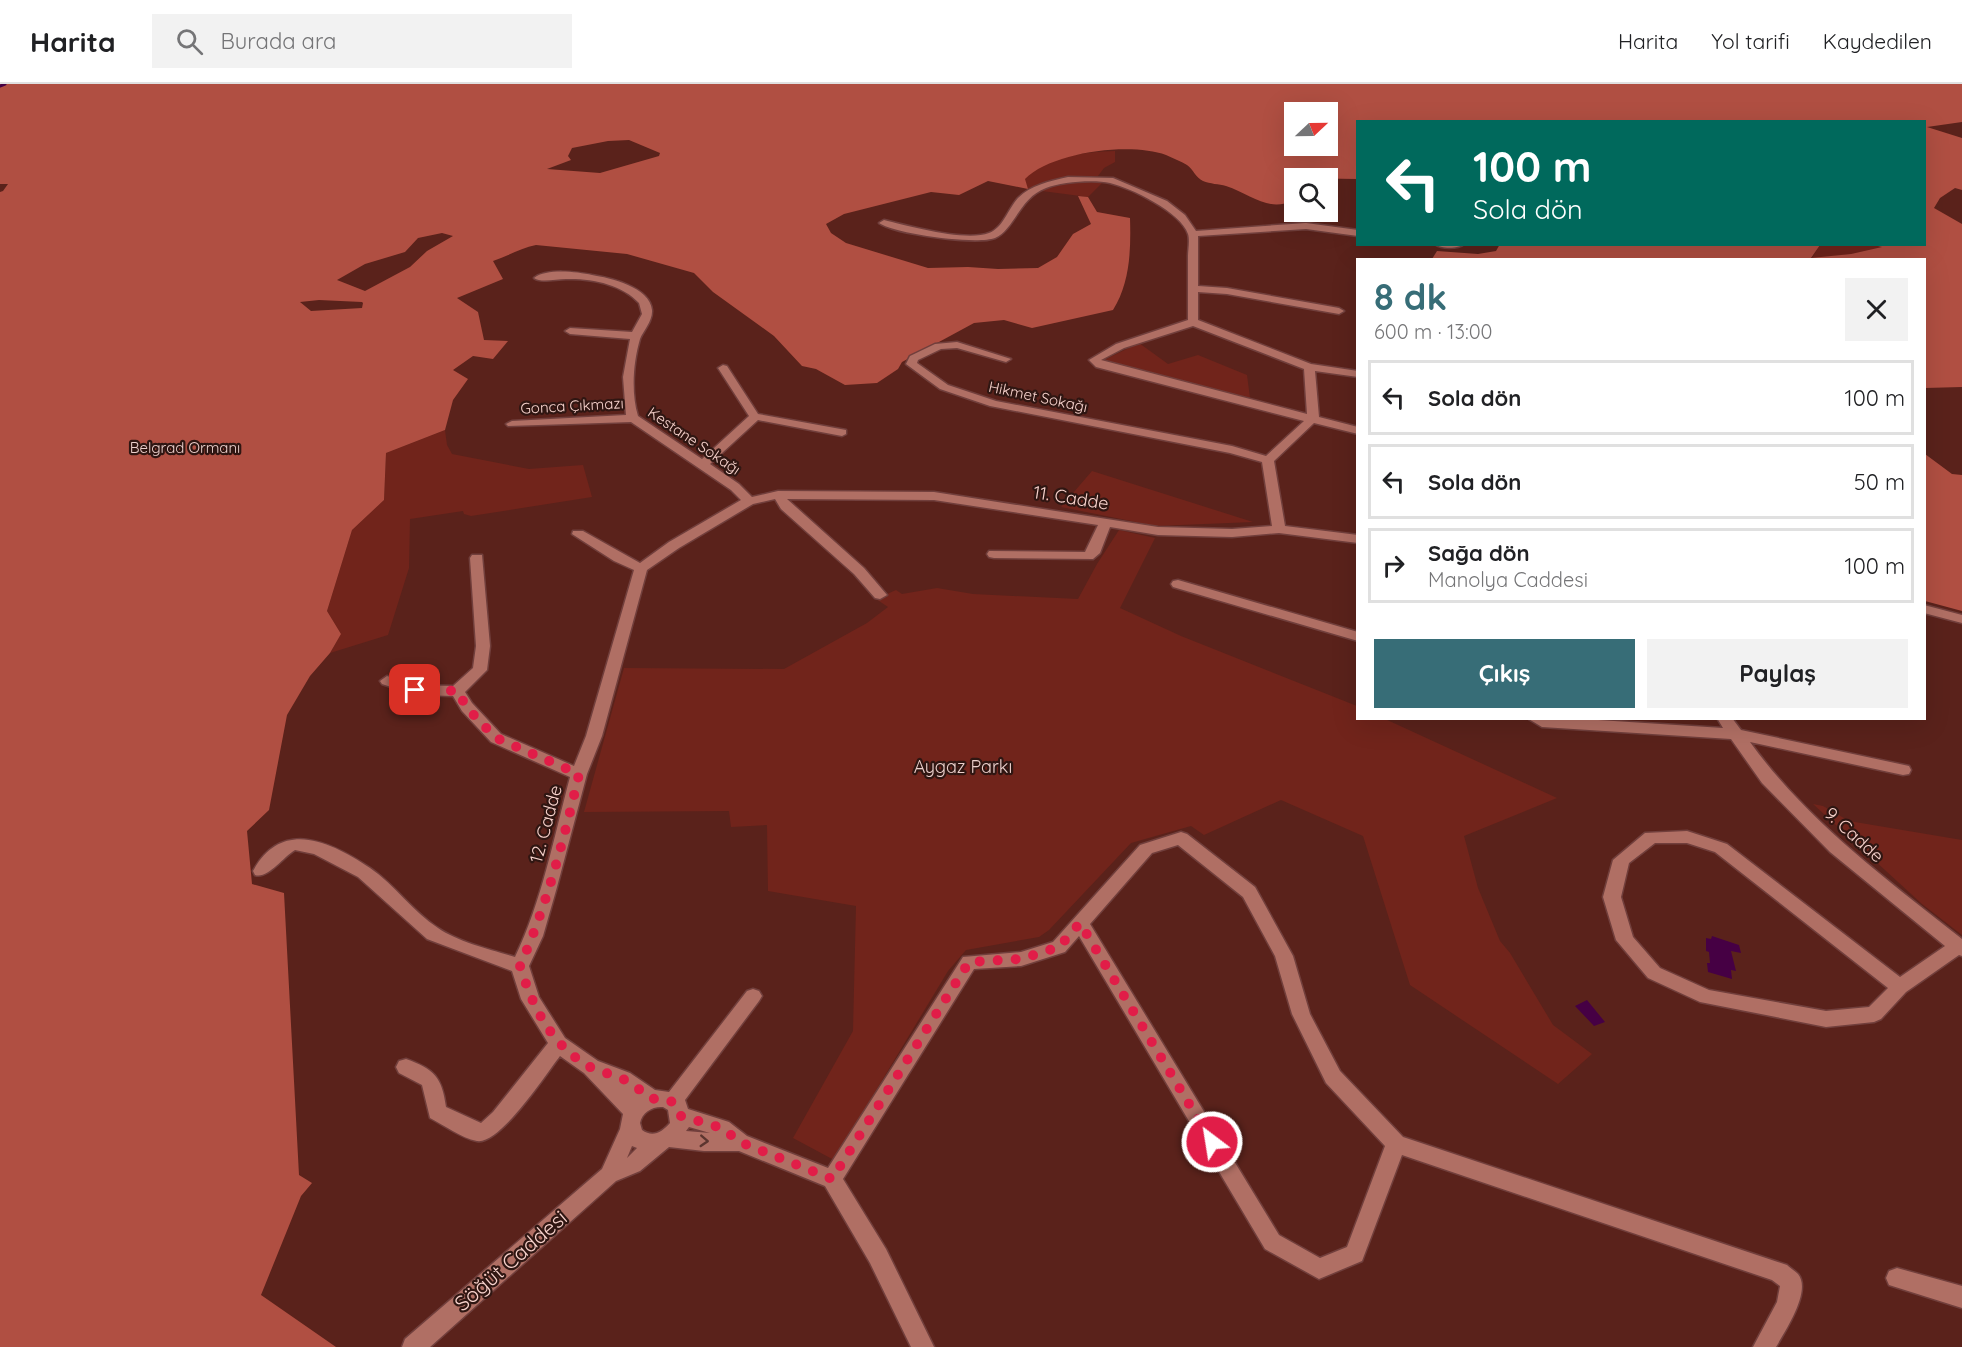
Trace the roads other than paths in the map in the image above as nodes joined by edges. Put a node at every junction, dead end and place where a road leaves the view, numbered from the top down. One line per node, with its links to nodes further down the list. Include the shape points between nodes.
1 (884, 223): 3 (street, via 932,234 979,238 994,235 1021,200 1042,186 1093,178 1110,180 1164,203 1182,217)
2 (1356, 233): 3 (street, via 1306,226)
3 (1193, 234): 5 (street)
4 (539, 278): 9 (street, Kestane Sokağı, via 581,276 613,283 639,297 646,307 645,321)
5 (1194, 289): 6 (street); 7 (street)
6 (1339, 311)
7 (1193, 321): 11 (street); 16 (street, via 1120,346 1094,360 1100,365)
8 (570, 331): 9 (street)
9 (637, 336): 15 (street, Kestane Sokağı, via 628,406)
10 (1006, 359): 20 (street, Hikmet Sokağı, via 957,345 939,346 914,357 912,364 944,387 994,405)
11 (1309, 367): 13 (street); 16 (street)
12 (723, 368): 14 (street)
13 (1356, 374)
14 (755, 417): 19 (street); 21 (street)
15 (633, 418): 17 (street, Gonca Çıkmazı); 21 (street, Kestane Sokağı)
16 (1313, 418): 18 (street); 20 (street)
17 (512, 424)
18 (1356, 430)
19 (842, 432)
20 (1268, 460): 25 (street)
21 (703, 464): 23 (street, Kestane Sokağı)
22 (778, 495): 23 (street, 11. Cadde); 24 (street, 11. Cadde, via 934,495); 32 (street)
23 (749, 501): 30 (street, 11. Cadde)
24 (1105, 523): 25 (street, 11. Cadde, via 1158,531 1232,533); 28 (street, via 1093,553 1088,556)
25 (1279, 529): 27 (street, 11. Cadde)
26 (578, 534): 30 (street)
27 (1356, 539)
28 (994, 554)
29 (477, 558): 37 (street, via 483,646 480,670)
30 (640, 568): 42 (street, 12. Cadde, via 594,736)
31 (1178, 584): 35 (street)
32 (880, 596)
33 (1926, 610): 34 (street)
34 (1962, 619)
35 (1356, 637)
36 (387, 681): 37 (street, via 415,690)
37 (458, 691): 42 (street, via 466,707 496,738)
38 (1538, 720): 40 (street)
39 (1725, 720): 40 (street)
40 (1735, 734): 41 (street); 45 (street, 9. Cadde, via 1768,779 1836,848)
41 (1903, 770)
42 (579, 774): 46 (street, 12. Cadde, via 534,936)
43 (261, 871): 46 (street, via 292,844 318,848 364,873 433,934)
44 (1080, 923): 57 (street, via 1146,849 1181,838 1249,892 1284,956 1301,1014 1333,1077); 57 (street, via 1272,1242 1319,1269 1356,1254); 59 (street, via 1059,947 1021,959 969,962)
45 (1960, 947): 47 (street)
46 (520, 966): 49 (street, via 530,999)
47 (1900, 987): 47 (street, via 1721,848 1687,837 1651,837 1621,860 1612,897 1624,940 1654,973 1706,997 1826,1019 1874,1014)
48 (753, 996): 53 (street)
49 (558, 1044): 50 (street, via 485,1132 477,1132 437,1112 429,1079); 51 (street)
50 (406, 1067)
51 (591, 1067): 52 (street, via 623,1079); 54 (street)
52 (652, 1099): 53 (street, via 659,1098); 54 (street)
53 (677, 1109): 55 (street, via 678,1128); 56 (street, via 722,1128)
54 (632, 1120): 55 (street, via 637,1139); 58 (street)
55 (663, 1140): 56 (street, one-way to 56); 58 (street, via 633,1165)
56 (740, 1142): 59 (street)
57 (1396, 1144): 64 (street, via 1779,1272 1791,1282 1788,1304)
58 (609, 1175): 62 (street, Söğüt Caddesi)
59 (832, 1179): 63 (street, via 878,1257)
60 (1897, 1278): 61 (street)
61 (1962, 1297)
62 (413, 1347)
63 (923, 1347)
64 (1764, 1347)

